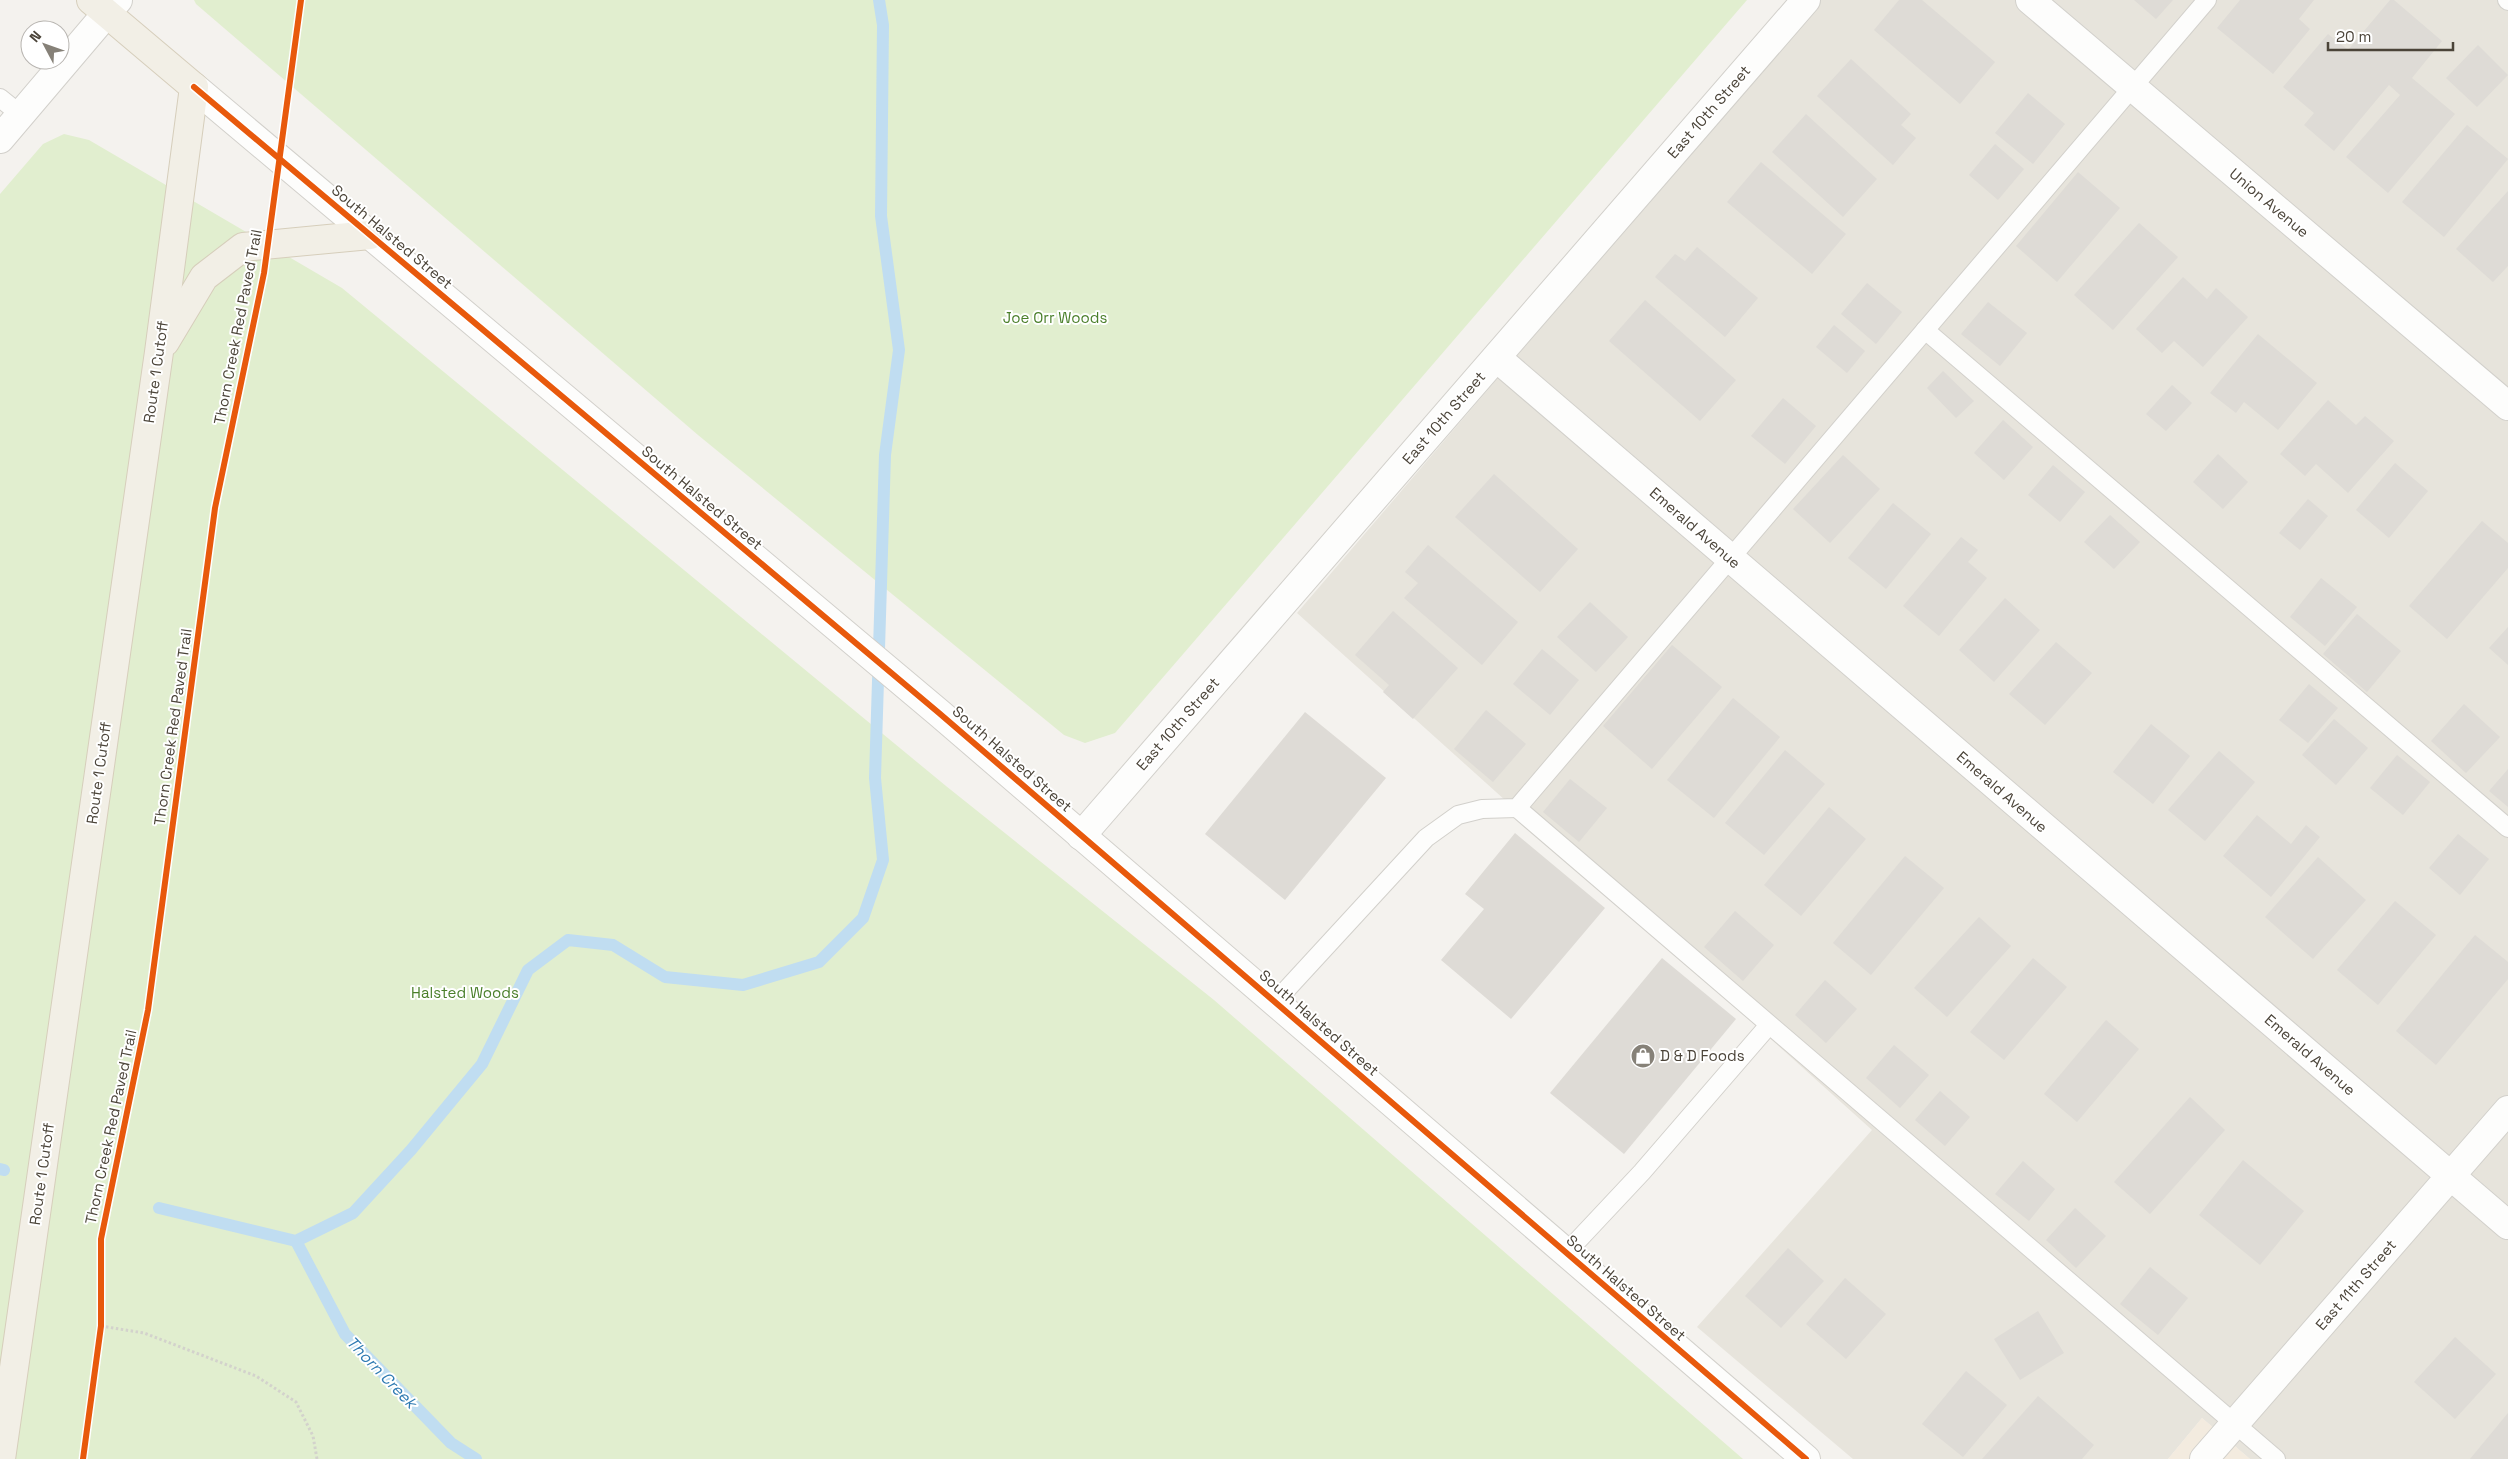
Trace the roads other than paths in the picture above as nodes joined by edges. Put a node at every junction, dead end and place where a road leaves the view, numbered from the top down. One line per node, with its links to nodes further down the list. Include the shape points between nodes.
1 (1806, 0): 13 (street, East 10th Street)
2 (2030, 0): 6 (street, Union Avenue)
3 (2207, 0): 6 (lane)
4 (105, 4): 5 (main road, South Halsted Street); 8 (street)
5 (194, 87): 10 (street, South Halsted Street); 12 (main road, Route 1 Cutoff)
6 (2133, 87): 11 (lane); 14 (street, Union Avenue)
7 (0, 98): 8 (lane)
8 (21, 115): 9 (street)
9 (0, 139)
10 (370, 235): 12 (main road, via 243,247 204,277); 18 (street, South Halsted Street)
11 (1925, 330): 15 (lane); 17 (lane)
12 (160, 352): 26 (main road, Route 1 Cutoff)
13 (1496, 358): 15 (street, Emerald Avenue); 18 (street, East 10th Street)
14 (2508, 406)
15 (1730, 559): 16 (lane); 22 (street, Emerald Avenue)
16 (1517, 808): 19 (lane, via 1482,809 1458,815 1426,838); 20 (lane)
17 (2508, 828)
18 (1081, 836): 19 (street, South Halsted Street)
19 (1275, 1002): 24 (street, South Halsted Street)
20 (1769, 1025): 24 (lane, via 1642,1172); 25 (lane)
21 (2508, 1110): 22 (street, East 11th Street)
22 (2451, 1176): 23 (street, Emerald Avenue); 25 (street, East 11th Street)
23 (2508, 1225)
24 (1566, 1253): 27 (street, South Halsted Street)
25 (2235, 1423): 28 (street, East 11th Street); 29 (lane)
26 (1, 1459)
27 (1806, 1459)
28 (2204, 1459)
29 (2276, 1459)

